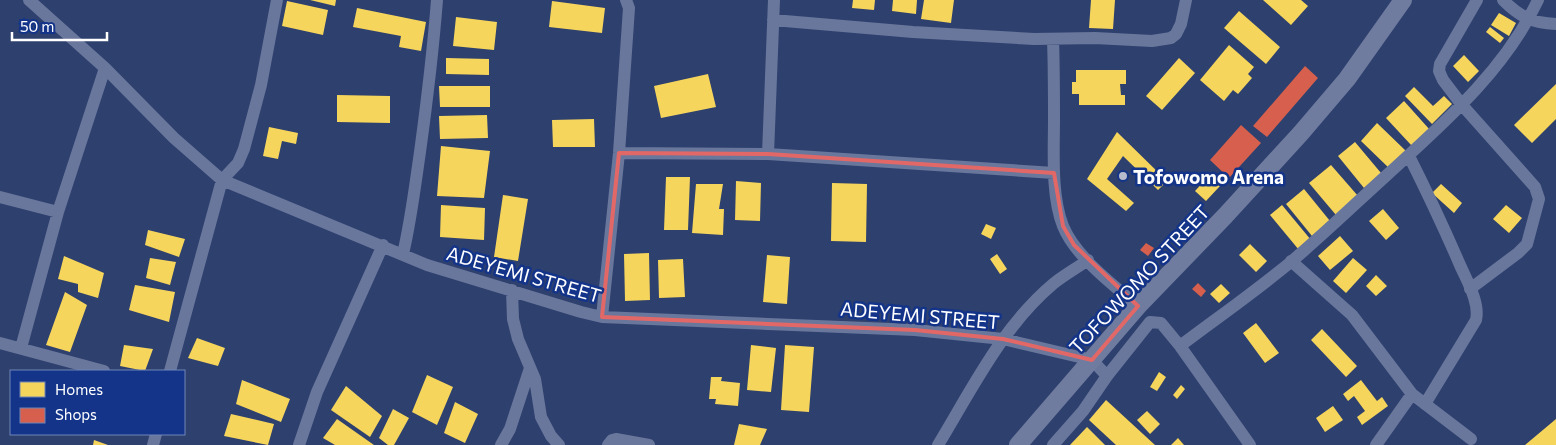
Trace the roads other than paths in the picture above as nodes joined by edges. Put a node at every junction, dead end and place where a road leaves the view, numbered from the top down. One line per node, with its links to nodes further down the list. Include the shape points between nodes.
1 (29, 0): 15 (street, ADEYEMI STREET)
2 (277, 0): 21 (street, via 261,85 244,149 238,163)
3 (437, 0): 25 (street, via 425,113)
4 (626, 0): 17 (street)
5 (774, 0): 11 (street)
6 (1186, 0): 14 (street, via 1181,24 1171,38 1152,41)
7 (1403, 0): 30 (street, TOFOWOMO STREET, via 1347,79 1306,127)
8 (1477, 0): 16 (street, via 1439,71 1442,80)
9 (1503, 0): 12 (street)
10 (1538, 0): 12 (street)
11 (773, 20): 14 (street); 18 (street)
12 (1529, 20): 13 (street); 16 (street, via 1508,51)
13 (1556, 24)
14 (1053, 40): 20 (street)
15 (105, 68): 21 (street, ADEYEMI STREET, via 174,138); 23 (street)
16 (1462, 105): 19 (street); 29 (street, via 1535,187 1539,199 1526,244)
17 (619, 153): 18 (street); 31 (street)
18 (768, 154): 20 (street)
19 (1409, 156): 27 (street); 29 (street, via 1442,222)
20 (1054, 173): 26 (street, via 1063,226)
21 (222, 180): 24 (street, ADEYEMI STREET); 39 (street)
22 (0, 197): 23 (street)
23 (58, 212): 35 (street)
24 (383, 245): 25 (street, ADEYEMI STREET); 44 (street, via 317,392)
25 (402, 254): 28 (street, ADEYEMI STREET)
26 (1088, 260): 30 (street); 32 (street, via 1054,283)
27 (1291, 261): 34 (street); 41 (street, via 1352,315)
28 (512, 290): 31 (street, ADEYEMI STREET); 37 (street, via 513,319)
29 (1470, 290): 42 (street, via 1478,313 1476,320)
30 (1138, 306): 36 (street, TOFOWOMO STREET)
31 (602, 317): 32 (street, ADEYEMI STREET, via 915,330)
32 (1003, 340): 36 (street, ADEYEMI STREET); 49 (street)
33 (0, 343): 35 (street)
34 (1180, 346): 40 (street, via 1161,323 1150,322); 52 (street)
35 (21, 348): 38 (street)
36 (1092, 360): 40 (street); 50 (street, TOFOWOMO STREET)
37 (530, 368): 45 (street, via 510,429); 46 (street, via 541,417)
38 (100, 370)
39 (170, 370)
40 (1107, 376): 51 (street, via 1083,411)
41 (1412, 394): 42 (street); 53 (street)
42 (1425, 404): 43 (street)
43 (1471, 440)
44 (299, 445)
45 (501, 445)
46 (559, 445)
47 (608, 445): 48 (street, via 616,438)
48 (649, 445)
49 (938, 445)
50 (1018, 445)
51 (1053, 445)
52 (1250, 445)
53 (1376, 445)

